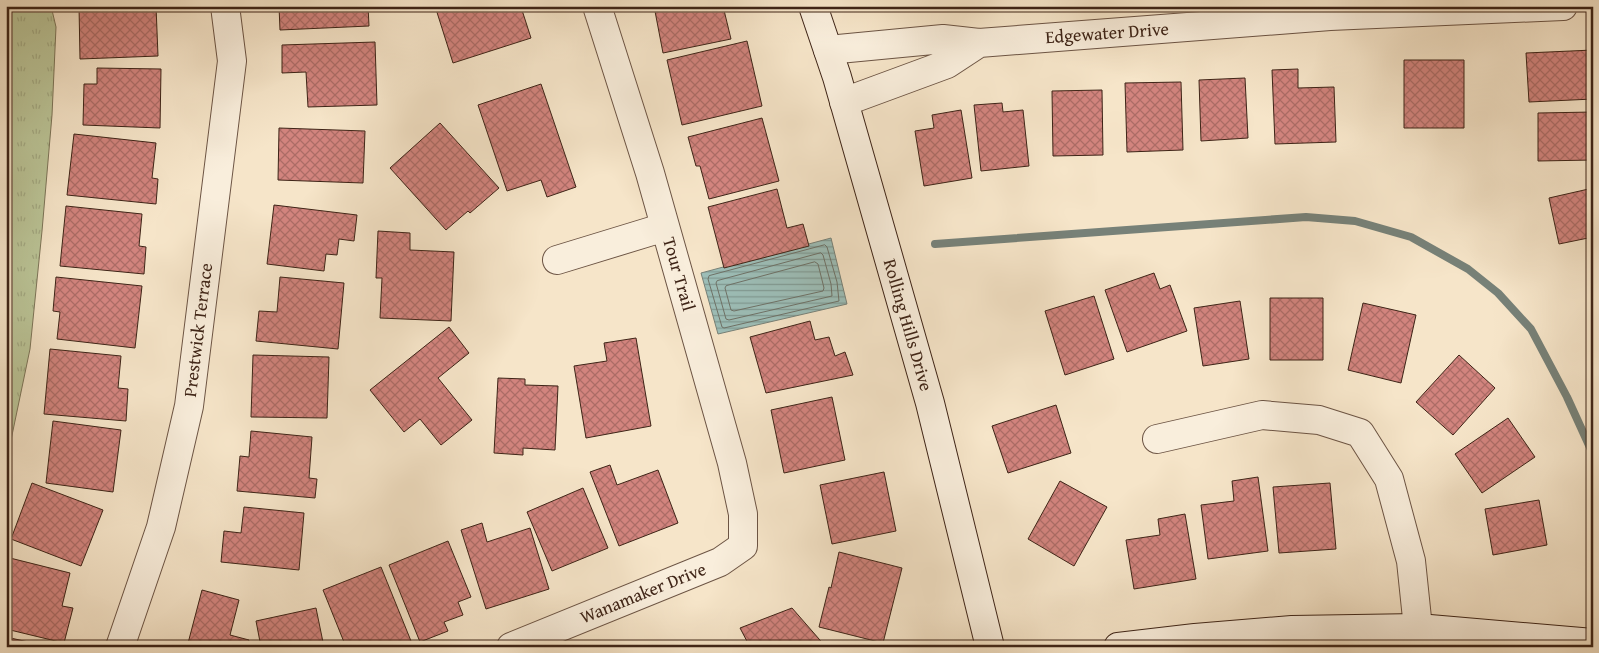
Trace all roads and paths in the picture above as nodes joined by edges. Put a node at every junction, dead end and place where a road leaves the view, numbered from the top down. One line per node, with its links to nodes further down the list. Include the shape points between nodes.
1 (225, 6): 15 (street, Prestwick Terrace, via 232,61 189,406 161,527)
2 (597, 6): 9 (street, Tour Trail)
3 (813, 6): 7 (street, Rolling Hills Drive)
4 (1563, 6): 5 (street, Edgewater Drive)
5 (1330, 11): 6 (street, Edgewater Drive)
6 (979, 43): 7 (street, Edgewater Drive, via 942,39); 8 (street, Edgewater Drive, via 947,64)
7 (828, 50): 8 (street, Rolling Hills Drive)
8 (844, 102): 17 (street, Rolling Hills Drive, via 930,403)
9 (666, 227): 10 (street); 12 (street, Tour Trail, via 732,463 744,514)
10 (557, 260)
11 (1157, 439): 13 (street, via 1262,415 1319,420 1360,433 1389,479 1411,561)
12 (744, 546): 16 (street, Wanamaker Drive, via 720,562)
13 (1418, 628): 14 (street); 18 (street, via 1292,630)
14 (1593, 643)
15 (120, 647)
16 (511, 647)
17 (990, 647)
18 (1118, 647)

